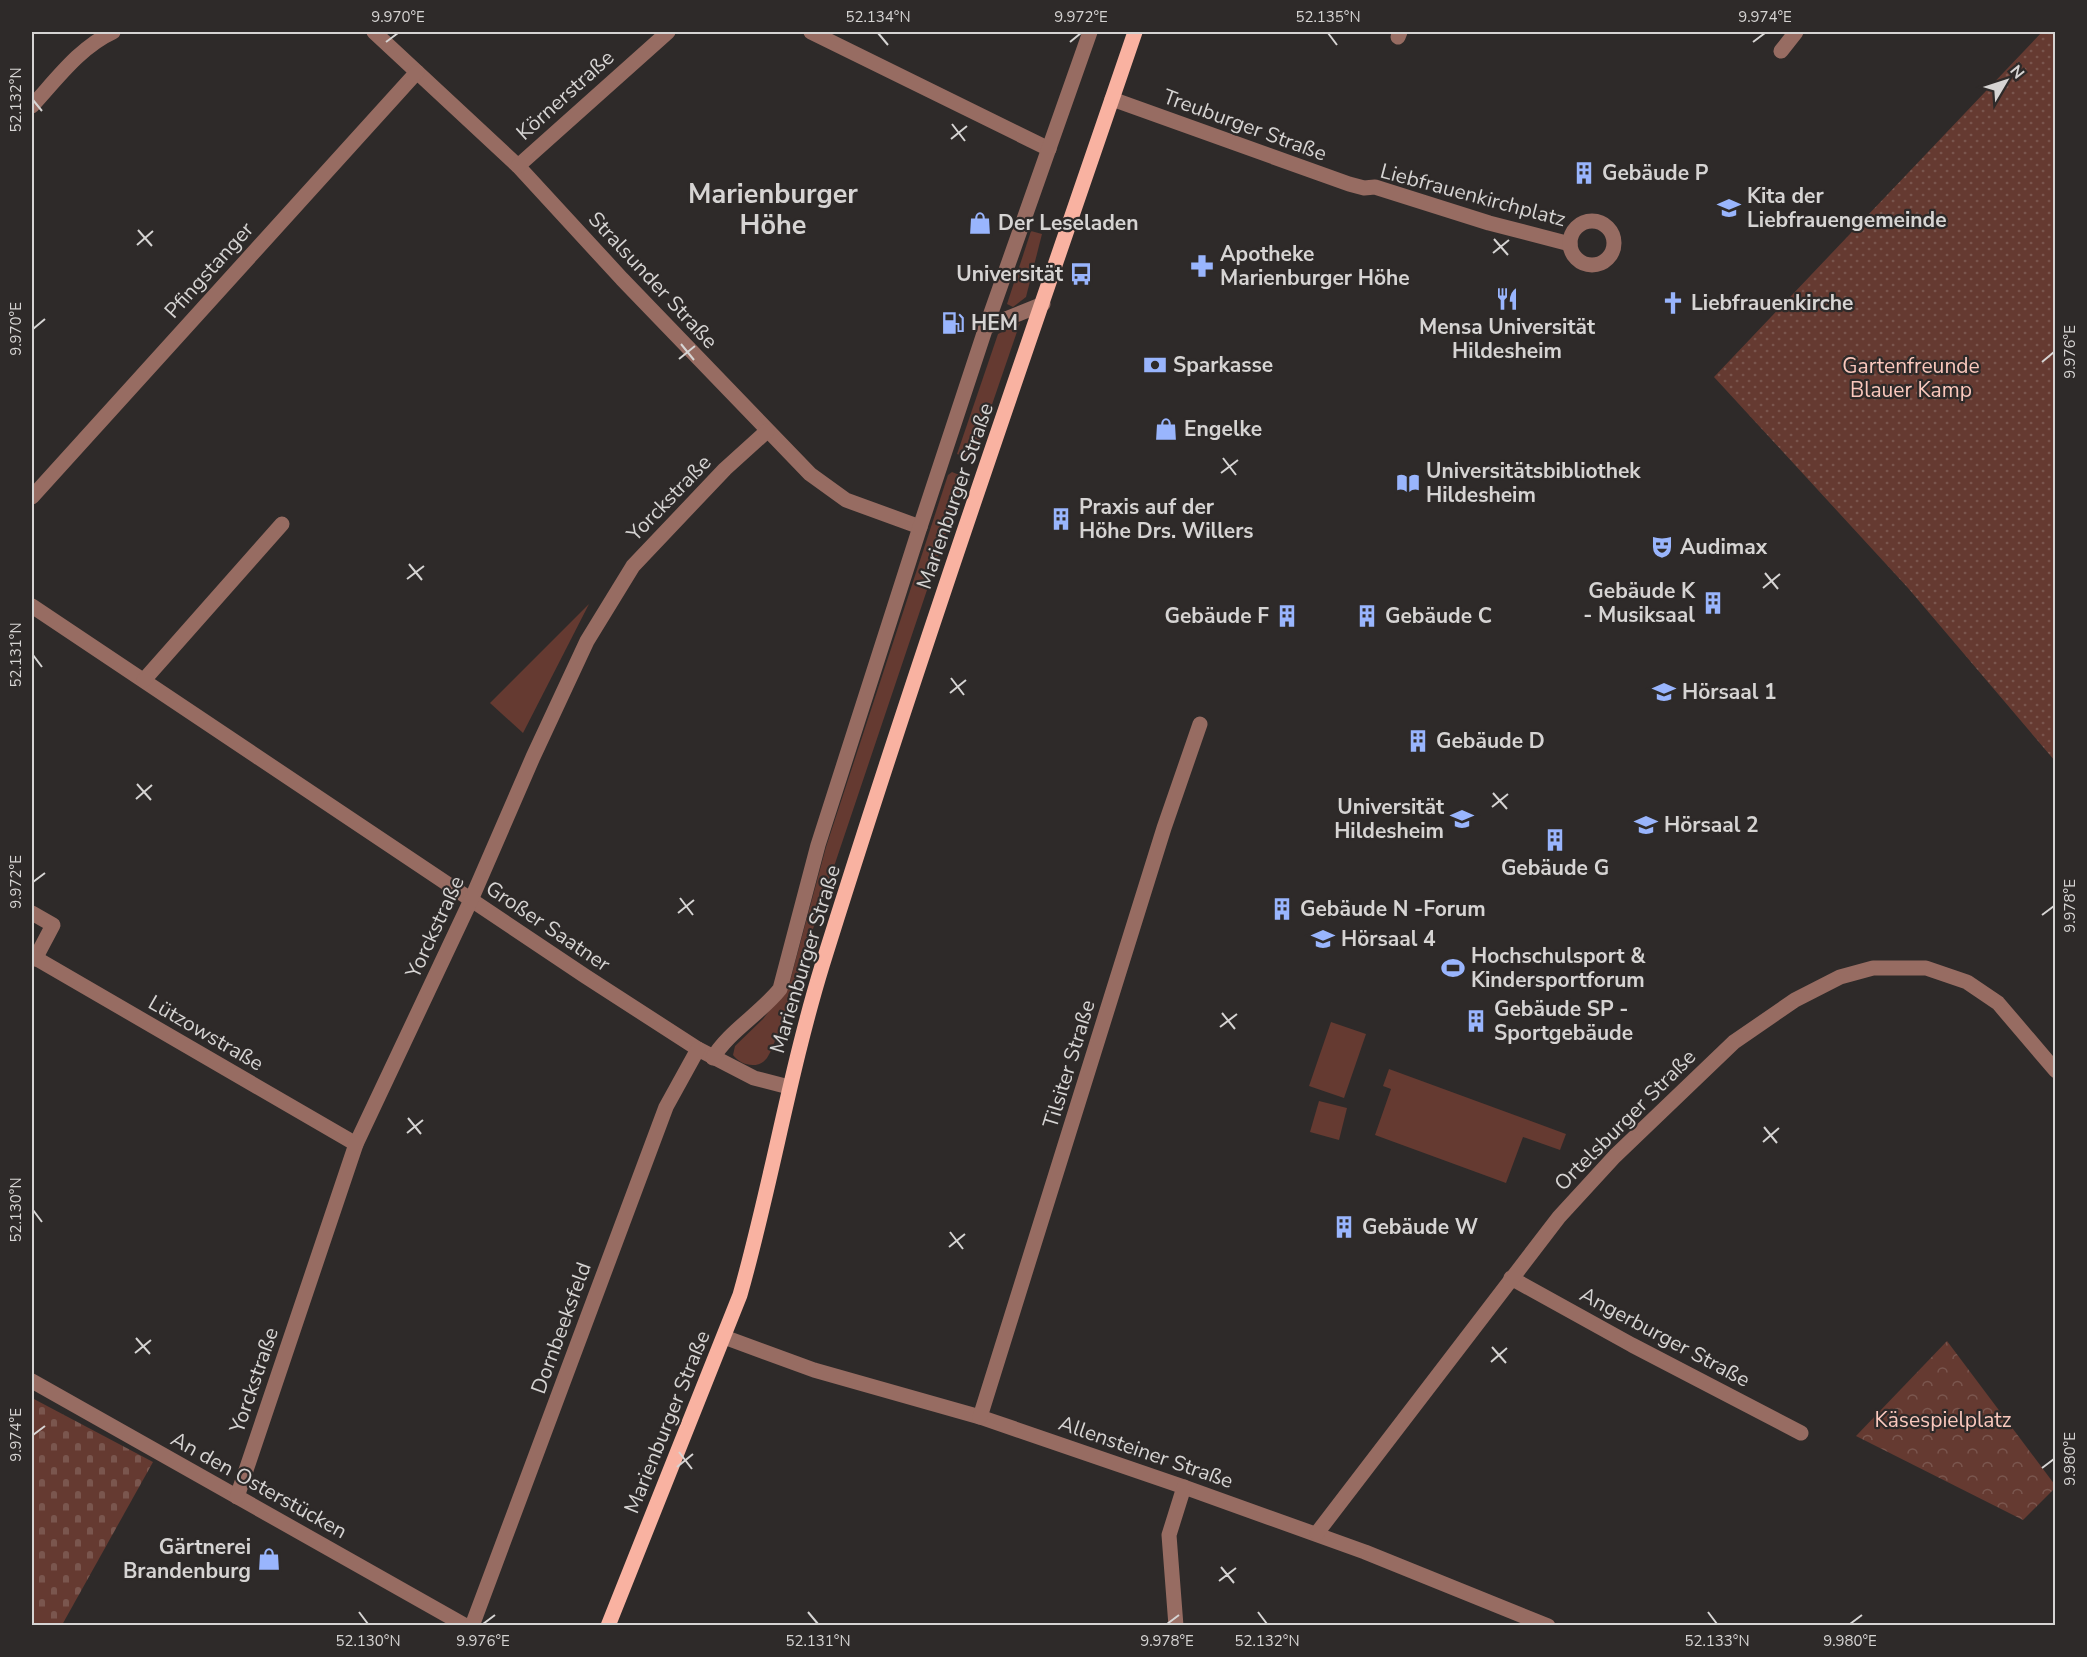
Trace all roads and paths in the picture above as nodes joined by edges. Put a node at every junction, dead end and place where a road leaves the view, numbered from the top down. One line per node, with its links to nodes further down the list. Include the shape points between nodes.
1 (113, 32): 11 (street, via 84,51)
2 (374, 32): 9 (street, Stralsunder Straße)
3 (668, 32): 13 (street, Körnerstraße)
4 (811, 32): 12 (street)
5 (1090, 32): 12 (street, Marienburger Straße)
6 (1135, 32): 10 (main road, Marienburger Straße)
7 (1797, 32): 8 (street)
8 (1781, 51)
9 (417, 72): 13 (street, Stralsunder Straße); 19 (street, Pfingstanger)
10 (1112, 99): 14 (street, Treuburger Straße); 16 (main road, Marienburger Straße)
11 (32, 106)
12 (1049, 149): 17 (street, Marienburger Straße)
13 (518, 166): 18 (street, Stralsunder Straße)
14 (1364, 188): 15 (street, Liebfrauenkirchplatz, via 1376,187)
15 (1570, 244)
16 (1043, 304): 17 (street); 31 (main road, Marienburger Straße, via 822,968)
17 (986, 327): 21 (street, Marienburger Straße)
18 (767, 430): 21 (street, Stralsunder Straße, via 810,474 846,500); 25 (street, Yorckstraße, via 633,566 587,641)
19 (32, 497)
20 (282, 524): 23 (street)
21 (920, 527): 29 (street, Marienburger Straße, via 818,845 780,989)
22 (32, 606): 23 (street, Großer Saatner)
23 (144, 680): 25 (street, Großer Saatner)
24 (1200, 724): 36 (street, Tilsiter Straße)
25 (471, 900): 28 (street, Großer Saatner); 32 (street, Yorckstraße)
26 (32, 913): 27 (street, Lützowstraße, via 53,925)
27 (33, 958): 32 (street, Lützowstraße)
28 (698, 1049): 29 (street, Großer Saatner); 42 (street, Dornbeeksfeld, via 666,1107)
29 (713, 1058): 31 (street, Großer Saatner, via 754,1078)
30 (2055, 1071): 33 (street, Ortelsburger Straße, via 1998,1003 1967,982 1926,968 1873,968 1840,977 1795,1000 1734,1042 1615,1155)
31 (789, 1087): 34 (main road, Marienburger Straße, via 754,1243)
32 (356, 1144): 39 (street, Yorckstraße)
33 (1511, 1278): 37 (street, Angerburger Straße); 40 (street, Ortelsburger Straße)
34 (724, 1337): 36 (street, Allensteiner Straße, via 814,1370); 43 (main road, Marienburger Straße)
35 (32, 1381): 39 (street, An den Osterstücken)
36 (980, 1417): 38 (street, Allensteiner Straße)
37 (1801, 1433)
38 (1184, 1487): 40 (street, Allensteiner Straße); 44 (street, via 1169,1535)
39 (237, 1497): 41 (street, An den Osterstücken)
40 (1317, 1533): 45 (street, Allensteiner Straße)
41 (466, 1626)
42 (472, 1626)
43 (608, 1626)
44 (1176, 1626)
45 (1548, 1626)

